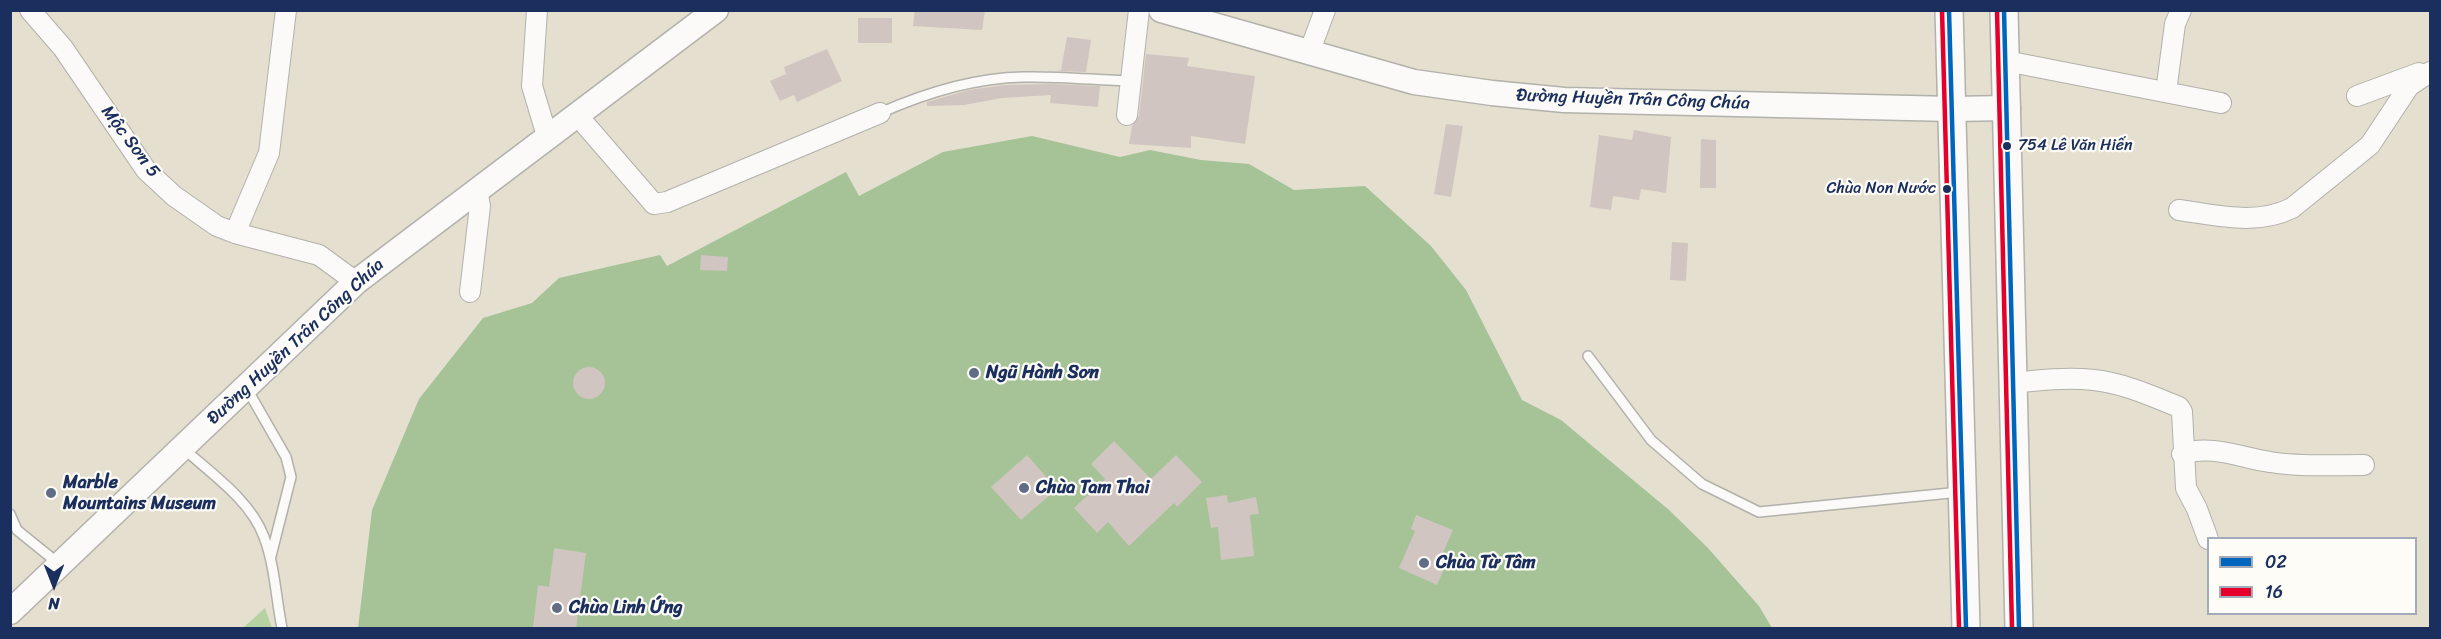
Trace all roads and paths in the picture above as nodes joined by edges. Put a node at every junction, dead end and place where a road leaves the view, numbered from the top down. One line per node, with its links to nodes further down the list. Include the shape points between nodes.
1 (30, 10): 26 (street, Mộc Sơn 5, via 63,48 146,170 200,216)
2 (286, 10): 26 (street, via 269,153)
3 (537, 10): 23 (street, via 532,86)
4 (716, 10): 21 (street, Đường Huyền Trân Công Chúa)
5 (1139, 10): 14 (street)
6 (1161, 10): 11 (street, Đường Huyền Trân Công Chúa)
7 (1325, 10): 11 (street)
8 (1948, 10): 19 (main road)
9 (2004, 10): 12 (main road)
10 (2181, 10): 15 (street, via 2175,24)
11 (1309, 53): 19 (street, Đường Huyền Trân Công Chúa, via 1414,82 1564,100)
12 (2006, 61): 15 (street); 18 (main road)
13 (2430, 70): 16 (street); 25 (street, via 2409,86 2370,145 2292,208 2261,219)
14 (1131, 81): 20 (lane, via 1023,77 982,81 920,95); 22 (street)
15 (2166, 92): 17 (street)
16 (2356, 96)
17 (2221, 103)
18 (2008, 108): 19 (street, Đường Huyền Trân Công Chúa); 30 (main road)
19 (1952, 109): 35 (main road)
20 (880, 113): 21 (street, via 667,202 654,204)
21 (577, 115): 23 (street, Đường Huyền Trân Công Chúa)
22 (1127, 115)
23 (547, 136): 24 (street, Đường Huyền Trân Công Chúa)
24 (477, 190): 27 (street, Đường Huyền Trân Công Chúa); 28 (street, via 480,206)
25 (2179, 210)
26 (235, 233): 27 (street, Mộc Sơn 5, via 319,255)
27 (356, 282): 31 (street, Đường Huyền Trân Công Chúa)
28 (470, 292)
29 (1588, 356): 35 (lane, via 1651,440 1702,484 1759,512)
30 (2014, 383): 33 (street, via 2094,380 2179,406); 43 (main road)
31 (246, 387): 32 (street, Đường Huyền Trân Công Chúa); 38 (lane, via 286,457 291,477)
32 (182, 448): 38 (lane, via 245,505 264,536); 39 (street, Đường Huyền Trân Công Chúa)
33 (2182, 454): 34 (street, via 2211,450 2271,462); 37 (street, via 2186,488)
34 (2364, 465)
35 (1962, 491): 42 (main road)
36 (10, 514): 39 (lane, via 17,530)
37 (2207, 537)
38 (270, 559): 41 (lane)
39 (59, 564): 40 (street, Đường Huyền Trân Công Chúa)
40 (10, 612)
41 (282, 628)
42 (1966, 628)
43 (2019, 628)

